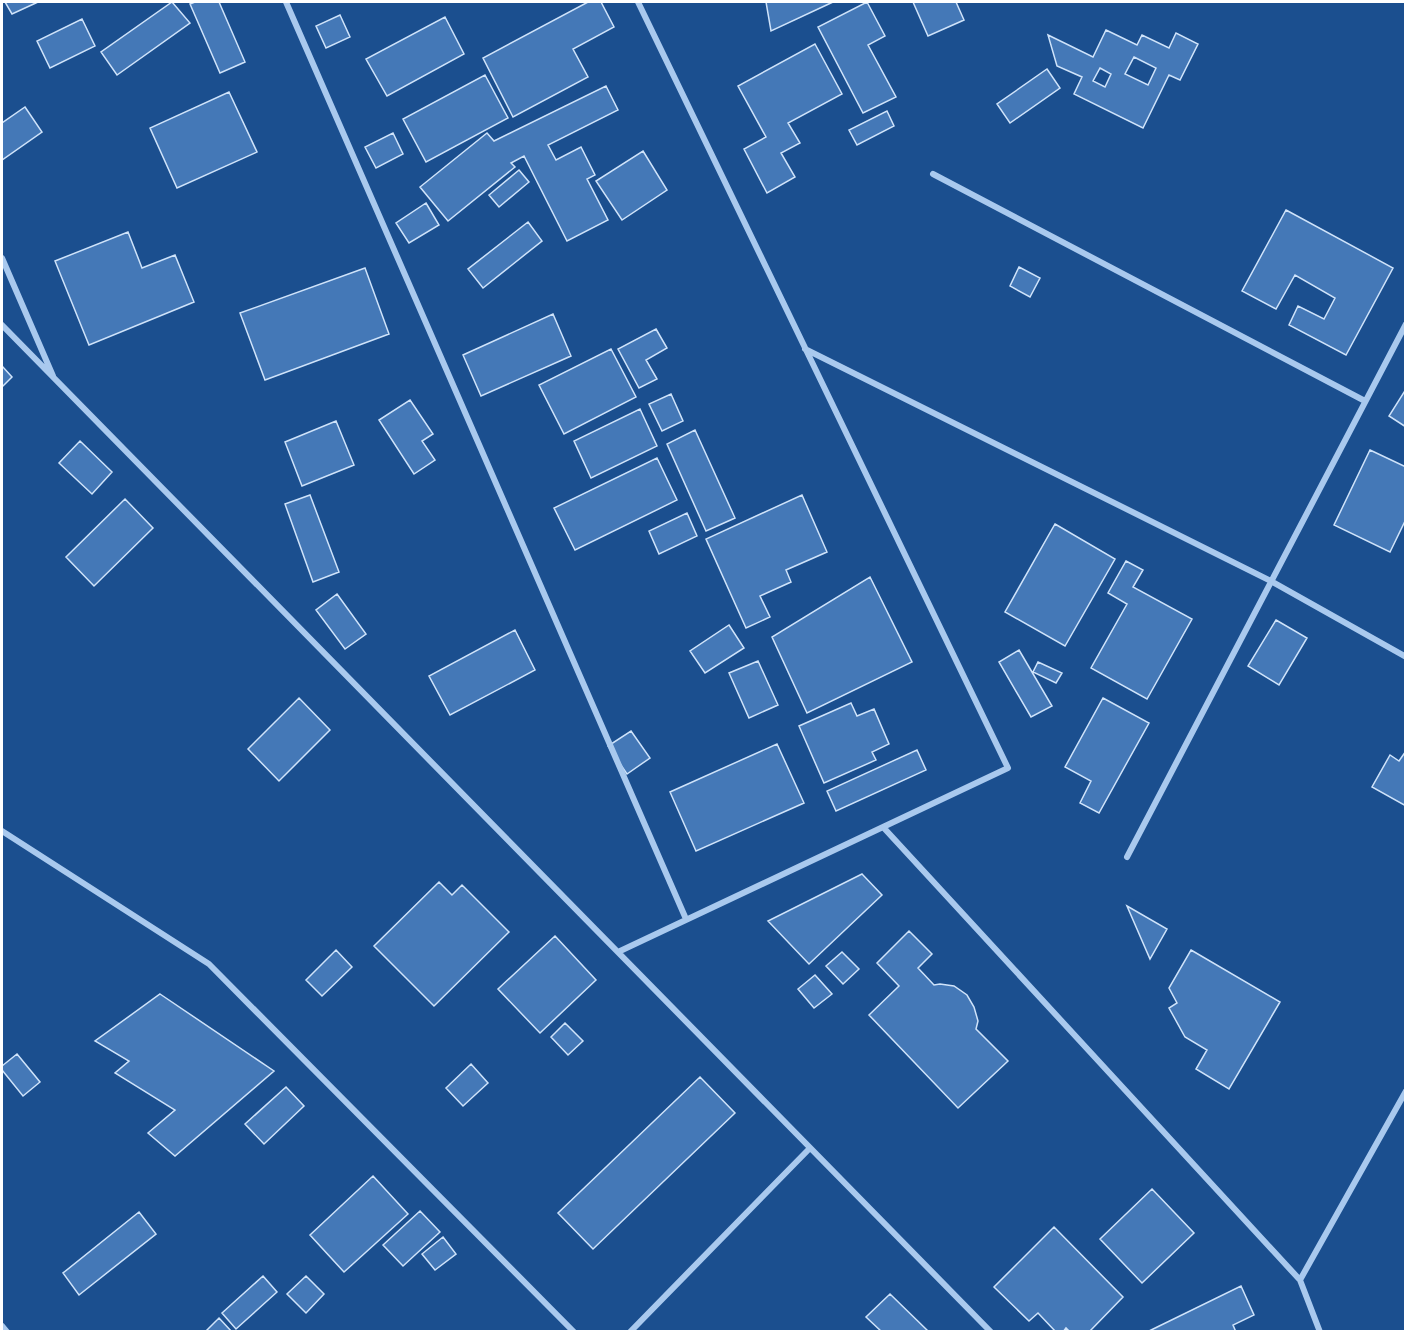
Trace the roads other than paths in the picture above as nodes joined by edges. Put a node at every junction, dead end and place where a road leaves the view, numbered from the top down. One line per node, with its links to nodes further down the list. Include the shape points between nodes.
1 (286, 2): 15 (street)
2 (638, 2): 7 (street)
3 (933, 174): 9 (street)
4 (2, 258): 8 (street)
5 (1406, 324): 9 (street)
6 (2, 325): 8 (street)
7 (804, 349): 10 (street); 12 (street, via 1008,768)
8 (55, 379): 16 (street)
9 (1365, 401): 10 (street)
10 (1271, 581): 11 (street); 14 (street)
11 (1406, 657)
12 (883, 826): 15 (street); 19 (street)
13 (2, 831): 22 (street, via 209,964)
14 (1127, 857)
15 (686, 920): 16 (street)
16 (618, 952): 18 (street)
17 (1406, 1090): 19 (street)
18 (810, 1148): 23 (street); 24 (street)
19 (1300, 1280): 25 (street)
20 (2, 1326): 21 (street)
21 (7, 1332)
22 (574, 1332)
23 (630, 1332)
24 (991, 1332)
25 (1320, 1332)

